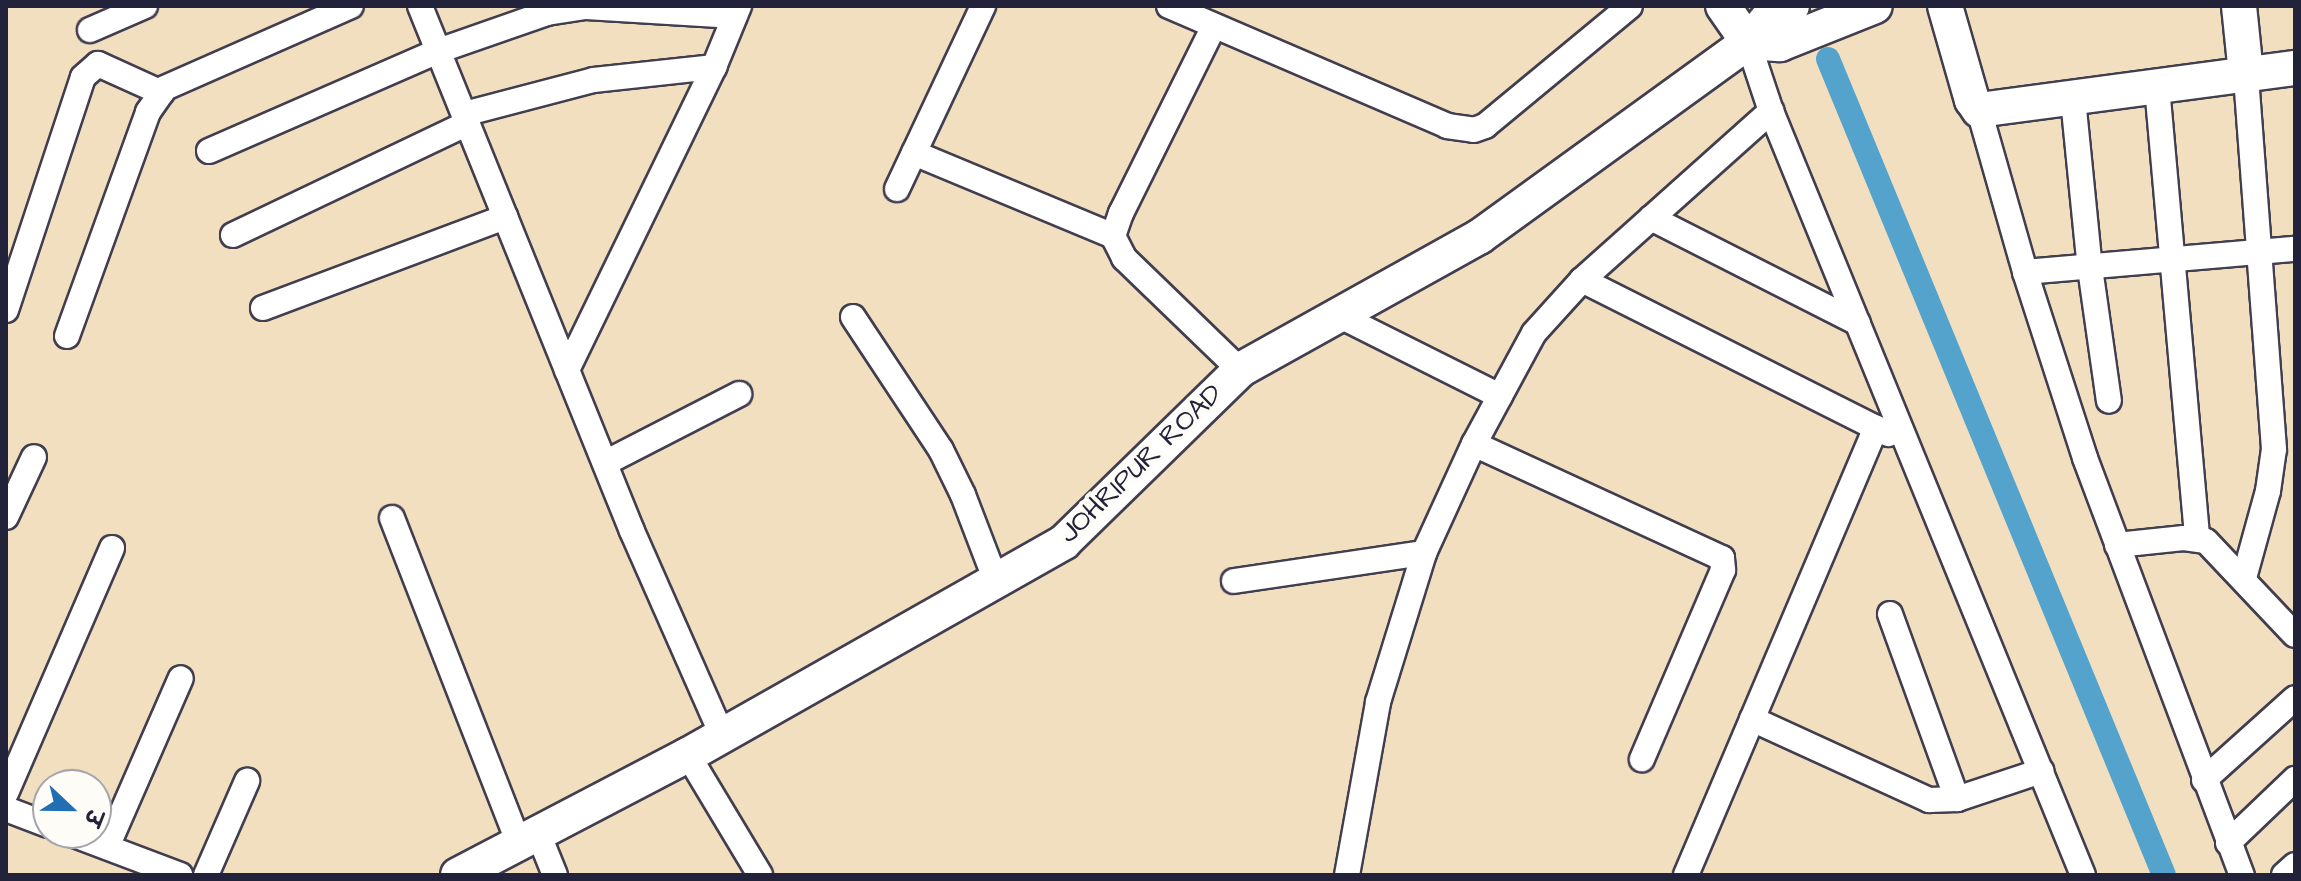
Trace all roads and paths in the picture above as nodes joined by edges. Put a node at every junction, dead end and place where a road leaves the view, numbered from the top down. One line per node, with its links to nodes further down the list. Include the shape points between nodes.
1 (145, 6): 14 (street)
2 (351, 6): 20 (street, via 178,80)
3 (420, 6): 15 (street)
4 (983, 6): 26 (street)
5 (1169, 6): 12 (street)
6 (1630, 6): 12 (street, via 1474,130 1447,126)
7 (1723, 6): 13 (street)
8 (1875, 6): 13 (street, JOHRIPUR ROAD)
9 (1945, 6): 22 (street)
10 (737, 11): 15 (street, via 586,7 547,13); 16 (street)
11 (2240, 22): 18 (street)
12 (1214, 26): 31 (street)
13 (1773, 27): 23 (street); 40 (street, JOHRIPUR ROAD, via 1479,237)
14 (90, 30)
15 (438, 51): 24 (street); 25 (street)
16 (714, 67): 24 (street, via 594,80); 44 (street)
17 (2295, 68): 18 (street)
18 (2246, 74): 19 (street); 33 (street)
19 (2157, 87): 21 (street); 34 (street)
20 (162, 93): 39 (street, via 98,64 83,77); 43 (street, via 148,112)
21 (2073, 99): 22 (street); 35 (street)
22 (1979, 110): 36 (street)
23 (1771, 111): 29 (street); 42 (street)
24 (466, 119): 28 (street); 30 (street)
25 (209, 151)
26 (914, 153): 27 (street); 31 (street)
27 (897, 189)
28 (505, 217): 38 (street); 44 (street)
29 (1651, 218): 37 (street); 42 (street)
30 (233, 235)
31 (1113, 236): 45 (street, via 1124,258)
32 (2295, 249): 33 (street)
33 (2258, 254): 34 (street); 60 (street, via 2274,449)
34 (2172, 261): 35 (street); 56 (street)
35 (2090, 268): 36 (street); 48 (street)
36 (2025, 272): 57 (street)
37 (1582, 280): 47 (street, via 1534,333); 49 (street)
38 (263, 308)
39 (6, 310)
40 (1338, 315): 45 (street, JOHRIPUR ROAD); 47 (street)
41 (853, 317): 61 (street, via 941,450)
42 (1858, 323): 51 (street)
43 (67, 336)
44 (567, 370): 53 (street)
45 (1240, 370): 61 (street, JOHRIPUR ROAD, via 1064,542)
46 (739, 394): 53 (street)
47 (1500, 396): 50 (street)
48 (2109, 401)
49 (1876, 428): 51 (street); 67 (street)
50 (1474, 444): 59 (street); 70 (street, via 1722,558 1723,570)
51 (1908, 444): 71 (street)
52 (34, 457): 54 (street)
53 (605, 463): 68 (street)
54 (6, 517)
55 (392, 518): 80 (street)
56 (2197, 538): 57 (street); 60 (street, via 2214,547)
57 (2117, 545): 73 (street)
58 (112, 548): 75 (street)
59 (1424, 553): 62 (street); 89 (street, via 1378,702)
60 (2244, 578): 64 (street)
61 (996, 581): 68 (street, JOHRIPUR ROAD)
62 (1234, 581)
63 (1890, 614): 76 (street)
64 (2292, 619)
65 (181, 678): 79 (street)
66 (2295, 698): 73 (street)
67 (1752, 719): 76 (street, via 1916,795 1943,802); 90 (street)
68 (722, 735): 69 (street, JOHRIPUR ROAD)
69 (688, 755): 80 (street, JOHRIPUR ROAD); 88 (street)
70 (1642, 759)
71 (2041, 771): 76 (street); 91 (street)
72 (2295, 779): 81 (street)
73 (2204, 780): 81 (street)
74 (247, 781): 85 (street)
75 (6, 793)
76 (1957, 799)
77 (6, 809): 78 (street)
78 (32, 819)
79 (112, 836)
80 (529, 838): 86 (street, JOHRIPUR ROAD); 87 (street)
81 (2228, 843): 92 (street)
82 (112, 849): 84 (street)
83 (2295, 865): 93 (street)
84 (180, 875)
85 (206, 875)
86 (458, 875)
87 (555, 875)
88 (760, 875)
89 (1347, 875)
90 (1686, 875)
91 (2083, 875)
92 (2242, 875)
93 (2284, 875)

